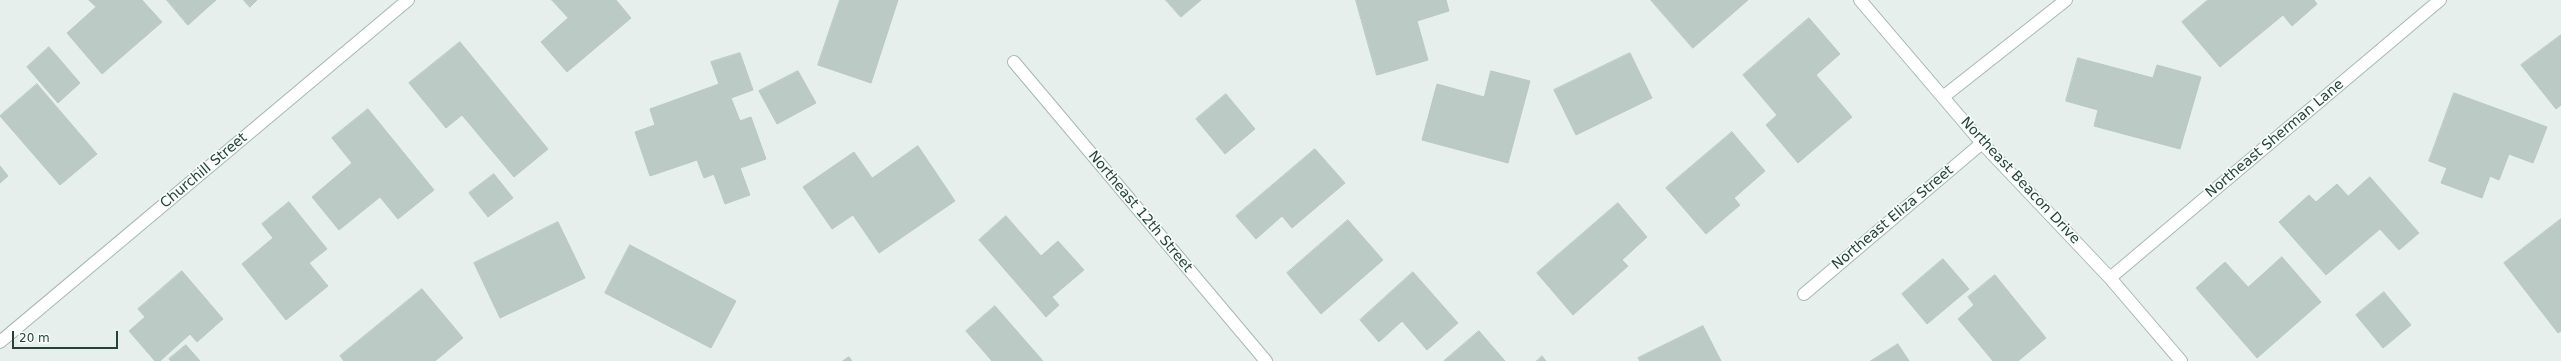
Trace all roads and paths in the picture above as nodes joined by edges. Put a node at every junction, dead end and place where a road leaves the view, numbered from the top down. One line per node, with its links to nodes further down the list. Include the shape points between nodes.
1 (408, 0): 10 (street, Churchill Street)
2 (1860, 0): 6 (street, Northeast Beacon Drive)
3 (2066, 0): 6 (street)
4 (2440, 0): 8 (street, Northeast Sherman Lane)
5 (1014, 62): 11 (street, Northeast 12th Street)
6 (1943, 97): 7 (street, Northeast Beacon Drive)
7 (1982, 143): 8 (street, Northeast Beacon Drive); 9 (street, Northeast Eliza Street)
8 (2110, 278): 12 (street, Northeast Beacon Drive)
9 (1804, 294)
10 (0, 342)
11 (1266, 361)
12 (2181, 361)

